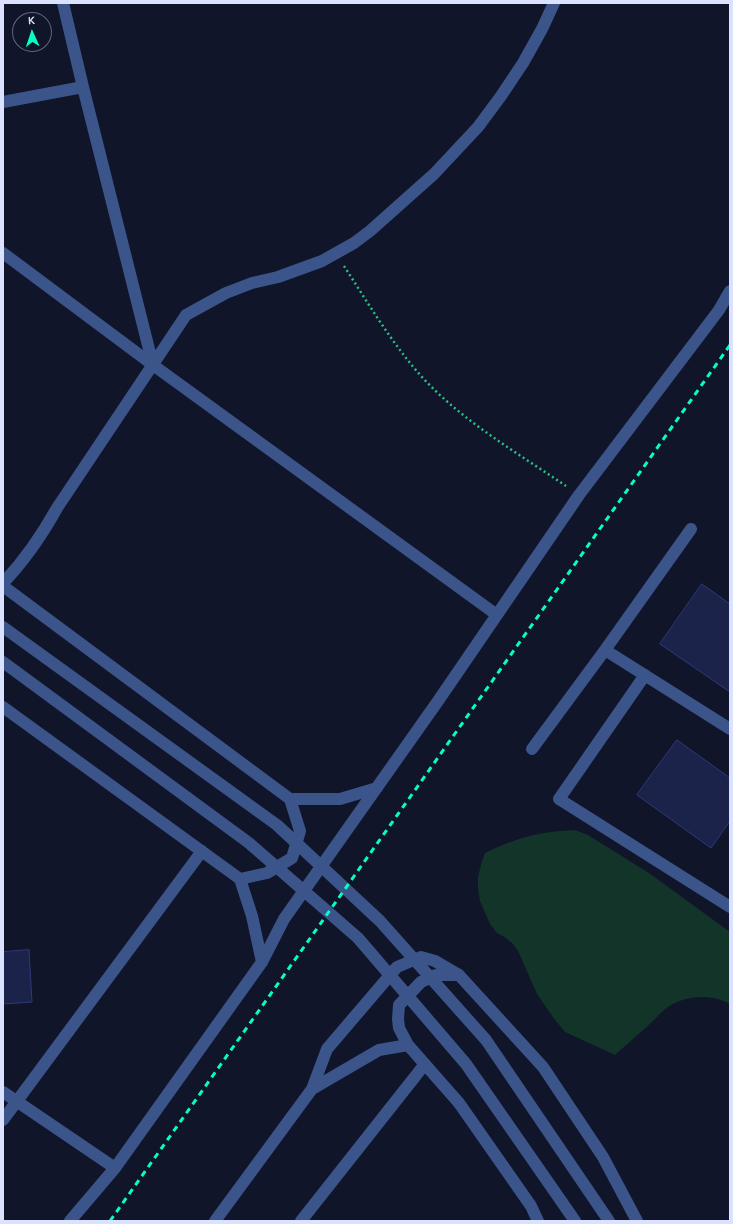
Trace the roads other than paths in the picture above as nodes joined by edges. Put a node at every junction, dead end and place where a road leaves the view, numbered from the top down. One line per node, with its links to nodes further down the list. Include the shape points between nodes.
1 (64, 3): 3 (street)
2 (554, 3): 7 (street, via 523,63 478,127 410,196 370,231 336,254 226,293 186,315)
3 (83, 87): 4 (street); 7 (street)
4 (3, 102)
5 (3, 253): 7 (street)
6 (730, 291): 11 (street, via 719,310 579,495)
7 (153, 365): 9 (street, via 57,508 32,550); 11 (street)
8 (690, 529): 13 (street)
9 (3, 583)
10 (3, 586): 20 (street)
11 (497, 615): 19 (street)
12 (3, 627): 38 (street, via 277,825 380,921 486,1040)
13 (605, 650): 15 (street); 18 (street)
14 (3, 662): 37 (street, via 249,843 358,938 466,1064)
15 (645, 676): 17 (street); 23 (street, via 559,799)
16 (3, 707): 21 (street)
17 (730, 729)
18 (532, 749)
19 (377, 788): 20 (street, via 340,799); 24 (street, via 284,919)
20 (290, 799): 22 (street, via 300,831 292,858 267,873)
21 (202, 852): 22 (street); 30 (street)
22 (240, 879): 24 (street, via 252,916)
23 (730, 907)
24 (262, 962): 32 (street)
25 (459, 975): 26 (street, via 436,975 421,982 399,1005 399,1028); 28 (street, via 435,961 421,957 397,967 327,1050); 39 (street, via 543,1067 603,1157)
26 (408, 1045): 27 (street); 28 (street, via 379,1050)
27 (425, 1064): 35 (street); 36 (street, via 459,1103 531,1206)
28 (312, 1089): 34 (street)
29 (3, 1092): 30 (street)
30 (16, 1101): 31 (street); 32 (street)
31 (3, 1120)
32 (115, 1168): 33 (street)
33 (70, 1221)
34 (215, 1221)
35 (301, 1221)
36 (538, 1221)
37 (575, 1221)
38 (609, 1221)
39 (637, 1221)

